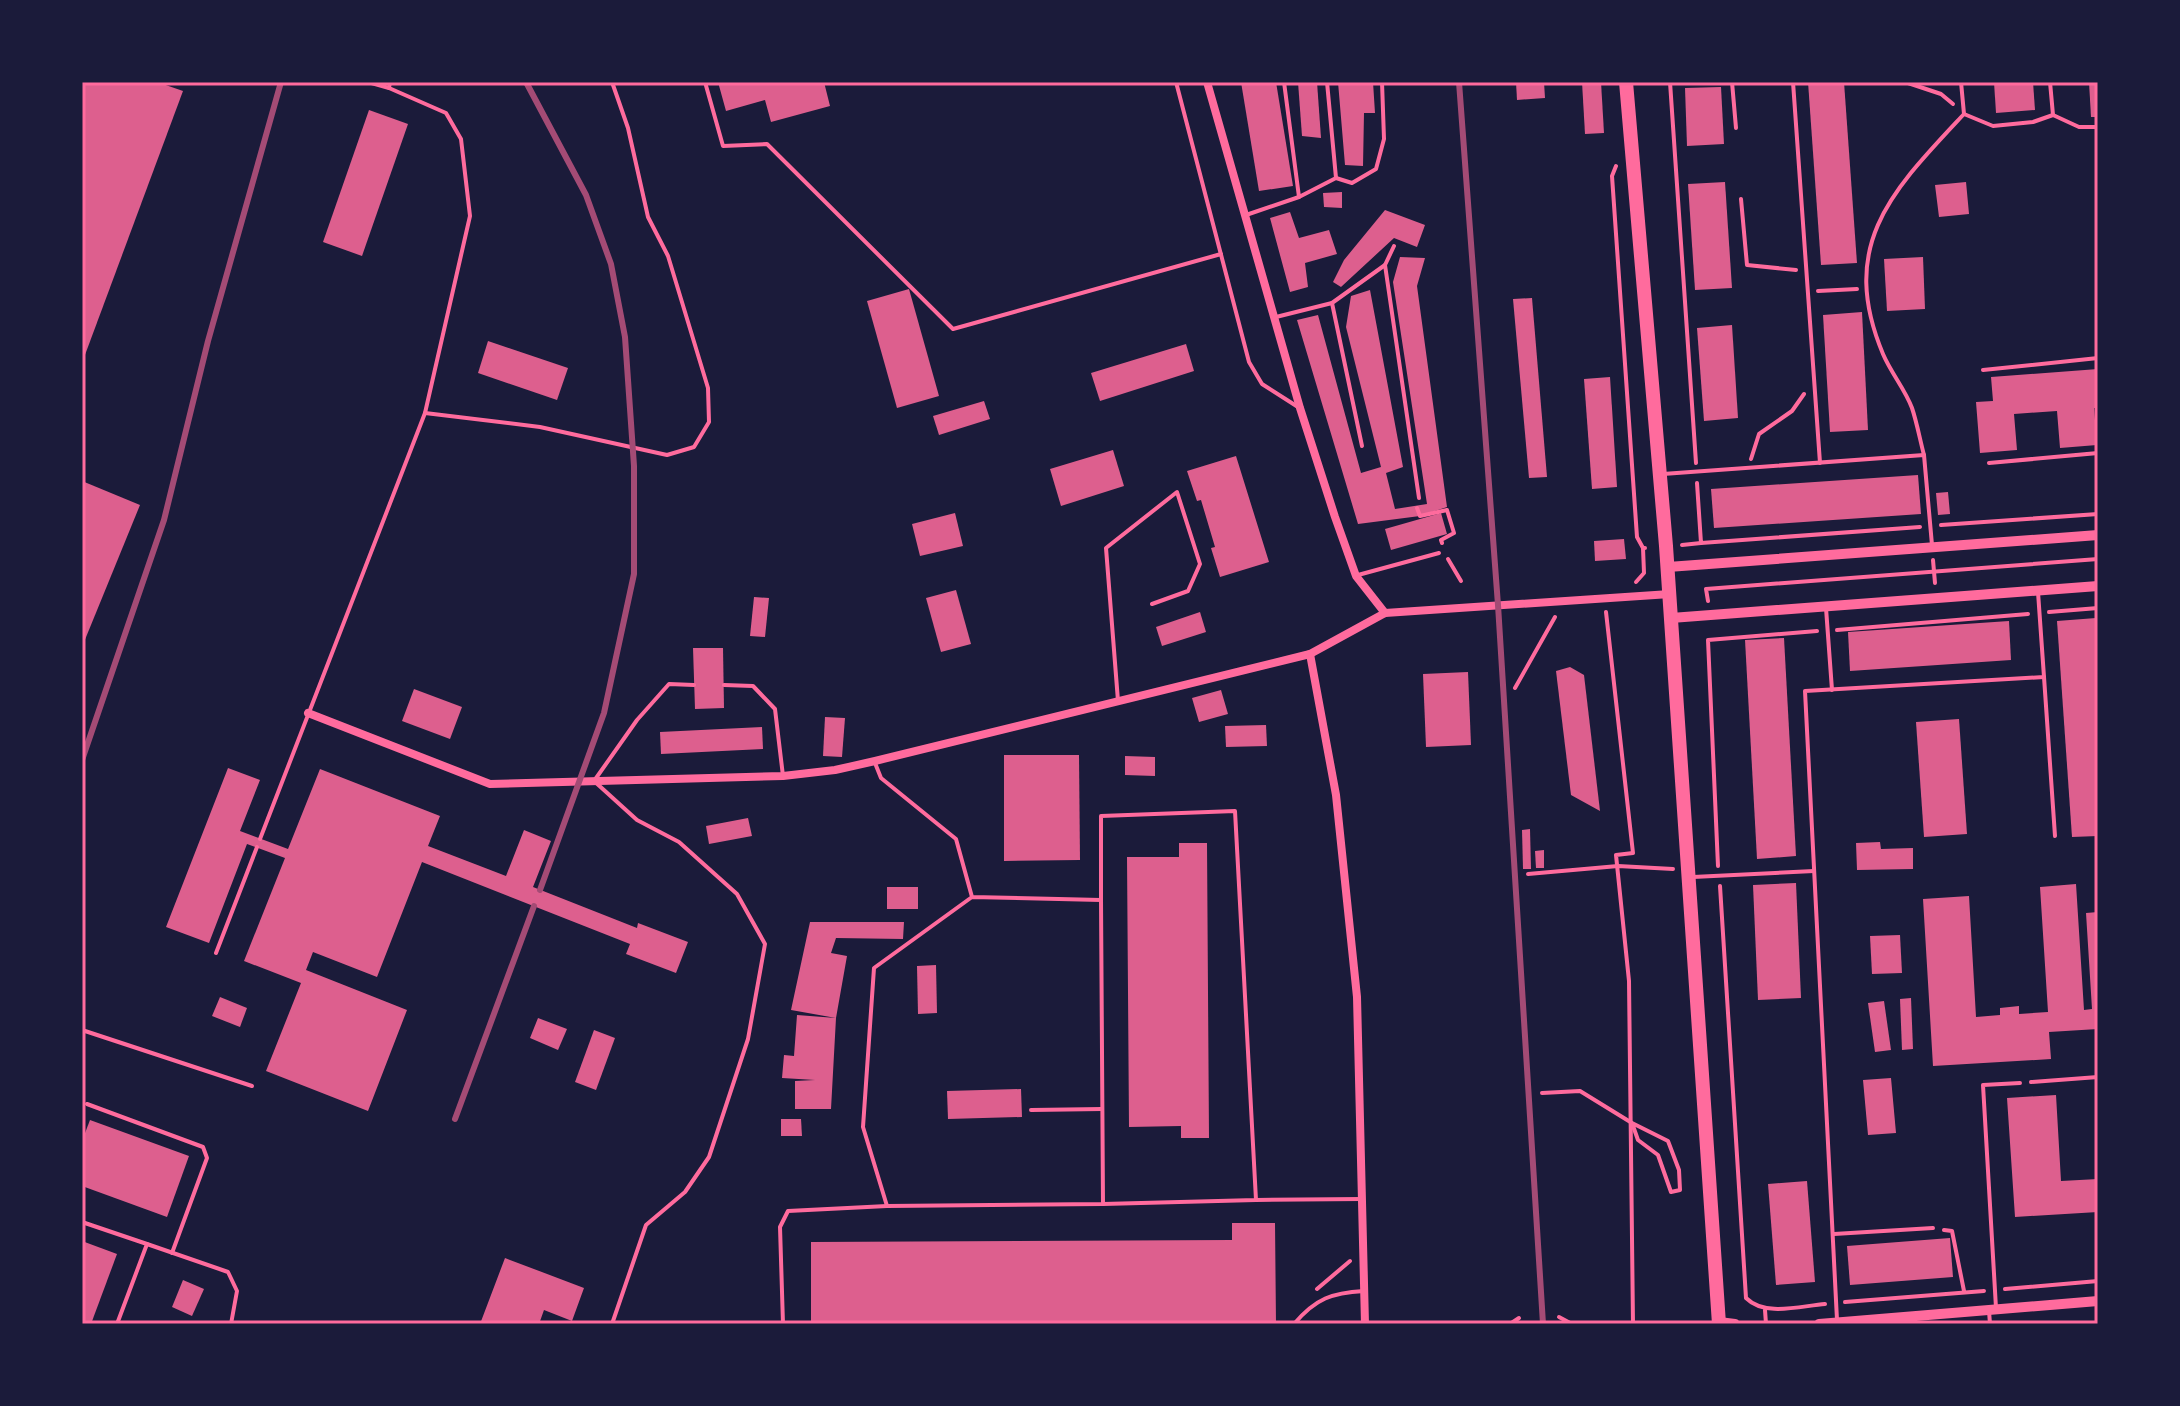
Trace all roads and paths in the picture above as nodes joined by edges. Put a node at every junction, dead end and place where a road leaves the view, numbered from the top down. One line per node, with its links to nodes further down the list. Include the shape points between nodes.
1 (368, 82): 16 (lane)
2 (612, 82): 38 (lane, via 648,217 668,256 708,388 709,422 694,447 667,455 540,427)
3 (705, 82): 27 (lane, via 723,146 767,144 953,329)
4 (1176, 82): 27 (lane)
5 (1207, 82): 25 (street)
6 (1284, 82): 23 (lane)
7 (1327, 82): 22 (lane)
8 (1382, 82): 22 (lane, via 1384,139 1376,169 1352,183)
9 (1626, 82): 46 (main road)
10 (1670, 82): 45 (path)
11 (1732, 82): 20 (lane)
12 (1793, 82): 29 (lane)
13 (1905, 82): 17 (path, via 1941,94)
14 (1961, 82): 17 (lane)
15 (2050, 82): 18 (lane)
16 (390, 85): 38 (lane, via 446,113 461,139 470,216)
17 (1964, 114): 18 (lane, via 1993,126); 30 (lane, via 1886,206 1868,252)
18 (2053, 115): 19 (lane, via 2079,127)
19 (2098, 127)
20 (1736, 128)
21 (1619, 159): 54 (path, via 1612,176 1637,537)
22 (1336, 178): 23 (lane)
23 (1299, 197): 25 (lane)
24 (1741, 199): 29 (path, via 1747,265)
25 (1246, 215): 33 (street)
26 (1394, 246): 28 (lane)
27 (1221, 254): 37 (lane, via 1249,362 1262,384)
28 (1385, 265): 32 (lane); 47 (lane)
29 (1806, 271): 31 (lane)
30 (1867, 288): 31 (path); 41 (lane, via 1873,324 1911,406)
31 (1809, 291): 36 (lane)
32 (1332, 303): 33 (lane); 39 (lane)
33 (1276, 318): 37 (street)
34 (2098, 358): 35 (lane)
35 (1983, 370)
36 (1815, 379): 42 (lane); 44 (path, via 1792,411 1759,434)
37 (1300, 408): 59 (street)
38 (425, 413): 83 (lane)
39 (1362, 446)
40 (2098, 453): 43 (lane)
41 (1924, 455): 42 (lane); 49 (lane)
42 (1820, 463): 44 (lane)
43 (1989, 463)
44 (1747, 468): 45 (lane)
45 (1696, 472): 46 (lane); 51 (path)
46 (1660, 474): 52 (main road)
47 (1418, 501): 60 (path, via 1420,516 1447,510 1454,533 1441,540)
48 (2098, 514): 49 (path)
49 (1930, 526): 51 (path); 53 (lane)
50 (2098, 535): 53 (street)
51 (1701, 543): 52 (path); 57 (path)
52 (1666, 546): 54 (path); 58 (main road)
53 (1932, 547): 57 (street)
54 (1643, 548): 61 (path, via 1644,573)
55 (1439, 553): 59 (lane)
56 (2098, 559): 64 (path)
57 (1706, 564): 58 (street); 64 (path)
58 (1668, 567): 66 (main road)
59 (1356, 576): 71 (street)
60 (1461, 581)
61 (1637, 581): 62 (path); 67 (path)
62 (1629, 584)
63 (2098, 586): 65 (street)
64 (1706, 589): 73 (path)
65 (2038, 591): 69 (street); 77 (lane)
66 (1670, 594): 67 (street); 74 (main road)
67 (1638, 596): 71 (street)
68 (1152, 604): 82 (lane, via 1188,591 1200,564 1177,492 1106,548)
69 (1825, 607): 73 (street); 81 (lane)
70 (1617, 609): 90 (path, via 1605,610 1633,853 1616,855)
71 (1385, 613): 76 (street)
72 (1565, 615): 80 (path, via 1554,617)
73 (1709, 616): 74 (street); 75 (path)
74 (1671, 618): 92 (main road)
75 (1708, 640)
76 (1310, 654): 82 (street); 109 (street, via 1336,795 1357,997)
77 (2044, 677): 81 (lane); 87 (lane)
78 (694, 685): 86 (lane, via 669,684)
79 (724, 685): 85 (lane, via 753,686 775,709)
80 (1515, 688)
81 (1832, 690): 91 (lane, via 1805,691)
82 (1118, 701): 84 (street)
83 (308, 713): 86 (street, via 490,784); 88 (lane)
84 (875, 761): 85 (street); 94 (lane, via 881,778 956,839)
85 (783, 776): 86 (street)
86 (594, 781): 132 (lane, via 637,820 679,842 737,894 765,944 748,1039 709,1157 685,1192 646,1225)
87 (2055, 836)
88 (260, 839)
89 (257, 847): 96 (lane)
90 (1618, 866): 92 (path); 93 (path); 106 (path, via 1629,981)
91 (1814, 871): 92 (lane); 115 (lane)
92 (1688, 872): 129 (main road)
93 (1528, 874)
94 (972, 897): 95 (lane); 112 (lane, via 874,968 863,1127)
95 (1101, 900): 104 (lane); 110 (lane, via 1101,816 1235,811)
96 (216, 953)
97 (82, 1030): 101 (lane)
98 (2098, 1077): 99 (lane)
99 (2031, 1082)
100 (2020, 1083): 124 (lane, via 1983,1085)
101 (252, 1086)
102 (1542, 1093): 106 (path, via 1580,1091)
103 (87, 1104): 117 (lane, via 203,1147 207,1158)
104 (1102, 1109): 105 (lane); 111 (lane)
105 (1031, 1110)
106 (1632, 1123): 106 (path, via 1668,1141 1680,1190 1671,1192 1658,1155 1638,1140); 138 (path)
107 (1740, 1189): 108 (path)
108 (1727, 1190)
109 (1363, 1199): 110 (lane); 119 (street)
110 (1256, 1200): 111 (lane)
111 (1103, 1204): 112 (lane)
112 (887, 1206): 133 (lane, via 788,1211 780,1227)
113 (82, 1222): 116 (lane)
114 (1933, 1228): 115 (lane); 120 (path, via 1952,1231)
115 (1834, 1234): 127 (lane)
116 (147, 1244): 117 (lane); 130 (lane)
117 (172, 1253): 131 (lane, via 228,1272 237,1291)
118 (1353, 1255): 121 (path)
119 (1365, 1291): 134 (lane, via 1337,1293 1311,1306); 135 (street)
120 (1964, 1291)
121 (1309, 1295)
122 (2098, 1301): 124 (street)
123 (1764, 1309): 140 (path)
124 (1993, 1311): 128 (street); 142 (lane)
125 (1559, 1317): 137 (path)
126 (1519, 1318): 136 (path)
127 (1837, 1322): 128 (street); 141 (street)
128 (1896, 1322)
129 (1719, 1323): 139 (street)
130 (117, 1324)
131 (231, 1324)
132 (612, 1324)
133 (783, 1324)
134 (1294, 1324)
135 (1365, 1324)
136 (1510, 1324)
137 (1572, 1324)
138 (1633, 1324)
139 (1735, 1324)
140 (1766, 1324)
141 (1819, 1324)
142 (1990, 1324)

